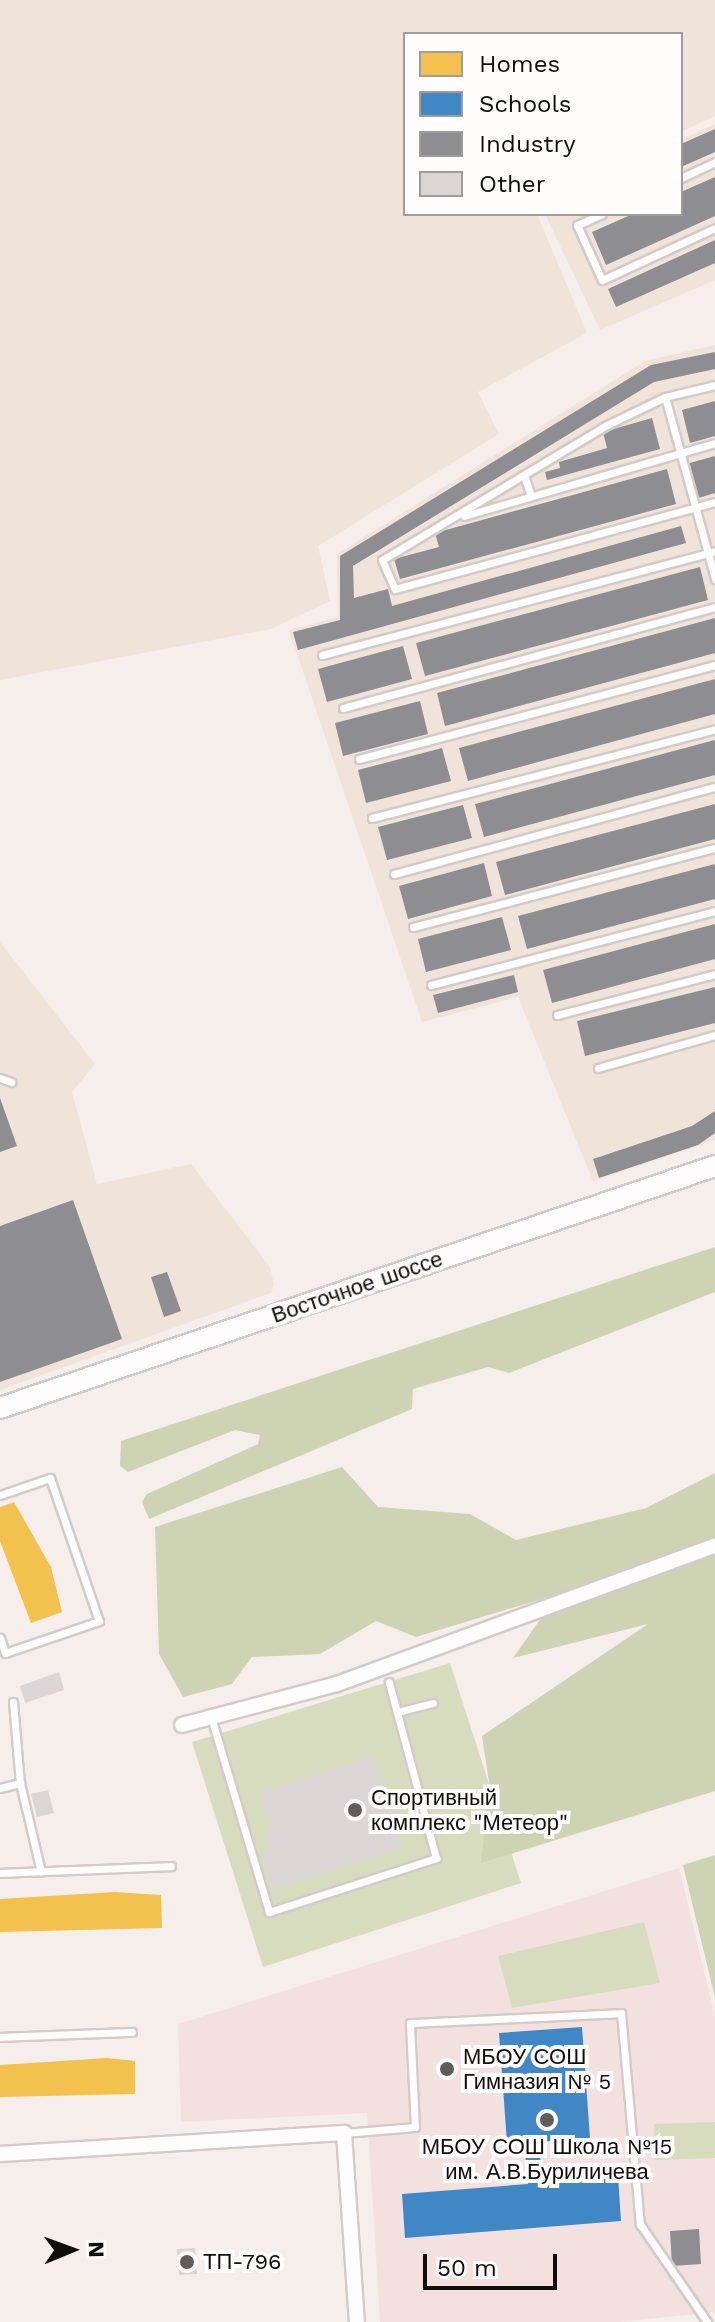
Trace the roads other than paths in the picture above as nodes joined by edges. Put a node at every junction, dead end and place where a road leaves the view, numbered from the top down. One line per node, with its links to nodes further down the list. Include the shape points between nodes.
1 (715, 162): 2 (lane)
2 (683, 177)
3 (597, 216): 4 (lane, via 577,225 602,280)
4 (715, 228)
5 (715, 385): 6 (lane)
6 (665, 397): 8 (lane); 9 (lane)
7 (715, 443): 8 (lane)
8 (681, 452): 10 (lane); 12 (lane)
9 (524, 475): 10 (lane); 13 (lane)
10 (531, 496): 13 (lane)
11 (715, 502): 12 (lane)
12 (695, 507): 13 (lane, via 395,589 382,560); 14 (lane)
13 (452, 519)
14 (711, 552): 15 (lane); 17 (lane)
15 (715, 579)
16 (715, 607): 19 (lane)
17 (322, 655)
18 (715, 665): 21 (lane)
19 (343, 708)
20 (715, 729): 23 (lane)
21 (359, 759)
22 (715, 787): 25 (lane)
23 (372, 818)
24 (715, 848): 27 (lane)
25 (394, 874)
26 (715, 911): 29 (lane)
27 (413, 927)
28 (715, 974): 30 (lane)
29 (431, 985)
30 (557, 1015)
31 (715, 1035): 32 (lane)
32 (598, 1068)
33 (0, 1078): 34 (lane)
34 (11, 1082)
35 (715, 1166): 36 (main road, Восточное шоссе)
36 (0, 1408)
37 (0, 1495): 39 (lane, via 50,1478 99,1621 5,1653)
38 (715, 1546): 44 (street, via 337,1684)
39 (0, 1638)
40 (389, 1682): 43 (lane)
41 (13, 1702): 46 (lane)
42 (433, 1703): 43 (lane)
43 (397, 1712): 44 (lane, via 436,1858 269,1912)
44 (211, 1717): 45 (street)
45 (182, 1725)
46 (20, 1783): 47 (lane); 49 (lane)
47 (0, 1788)
48 (171, 1866): 49 (lane)
49 (41, 1872): 50 (lane)
50 (0, 1873)
51 (132, 2032): 52 (lane)
52 (0, 2037)
53 (344, 2133): 54 (street); 55 (street); 56 (lane, via 415,2127 410,2023 621,2013 640,2224)
54 (0, 2154)
55 (357, 2322)
56 (707, 2322)

